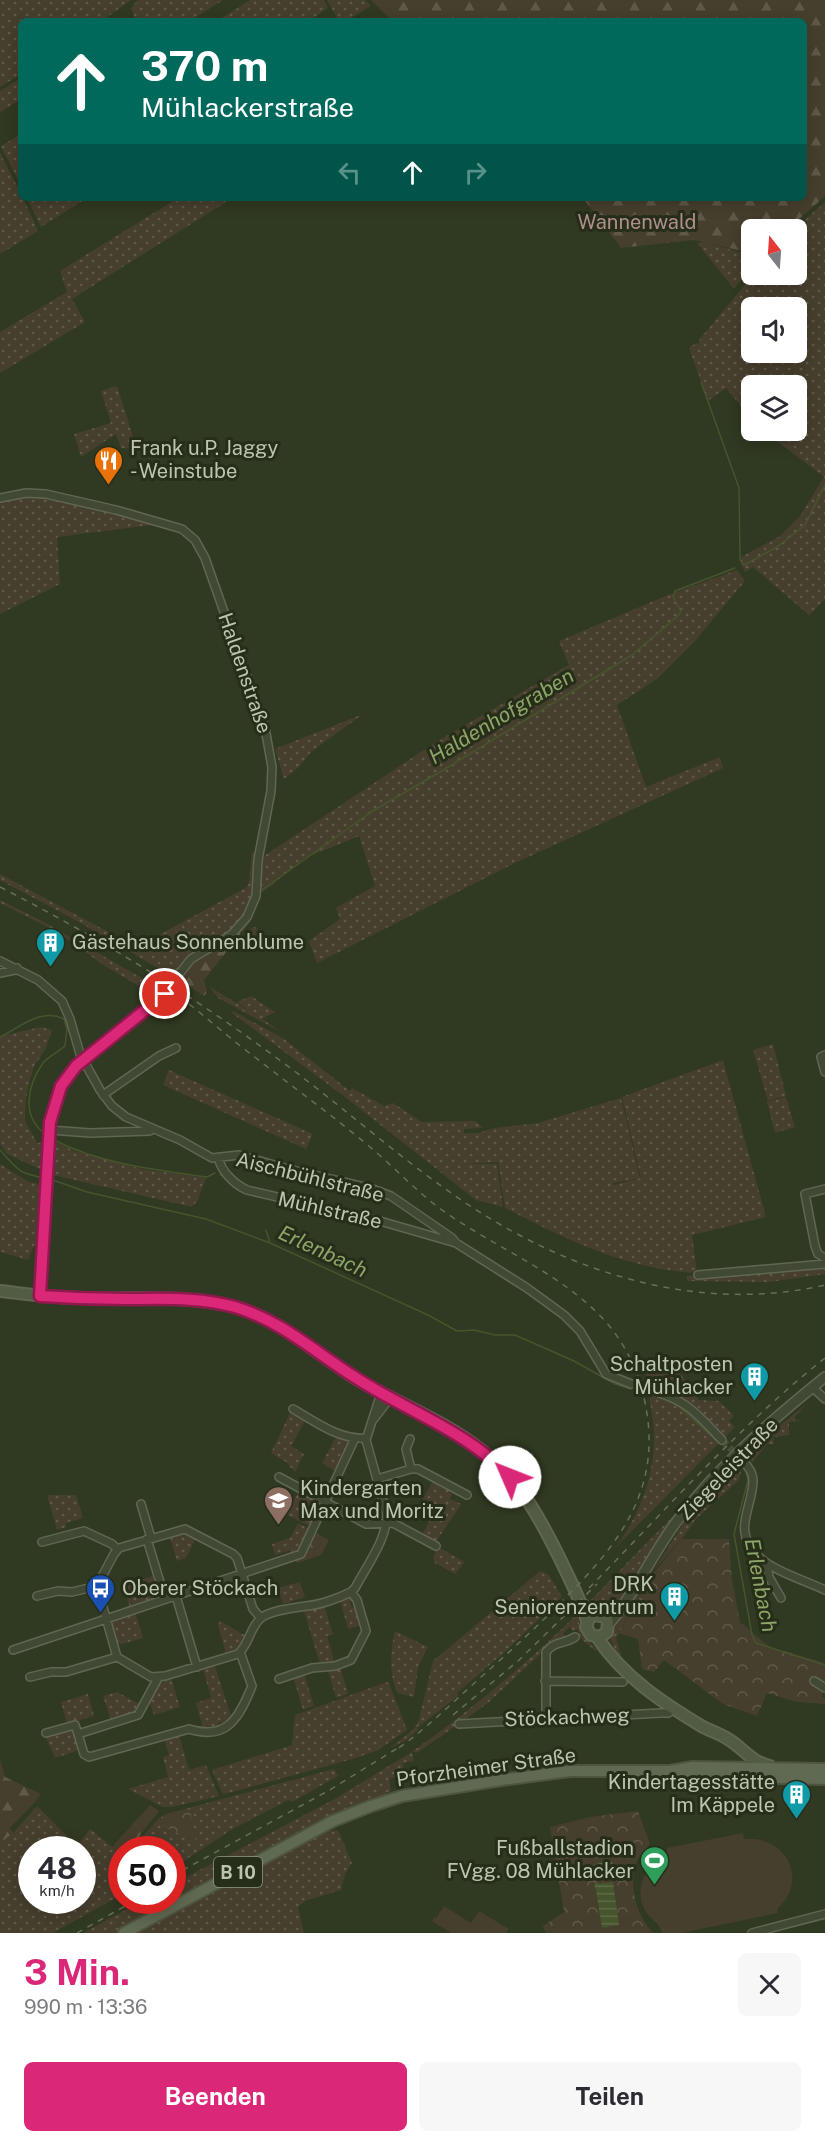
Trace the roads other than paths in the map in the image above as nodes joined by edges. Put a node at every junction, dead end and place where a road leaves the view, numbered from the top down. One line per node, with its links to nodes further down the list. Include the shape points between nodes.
1 (0, 498): 5 (street, Haldenstraße, via 46,494 169,525 189,534 205,558 265,728 272,766 271,791 258,860 256,896 248,917 231,935 191,959)
2 (0, 961): 3 (street)
3 (16, 968): 4 (street); 9 (street, via 62,1001)
4 (0, 974)
5 (176, 978)
6 (165, 994): 9 (street)
7 (176, 1048): 11 (street)
8 (825, 1055): 10 (street, via 820,1057)
9 (84, 1060): 11 (street); 13 (street, via 61,1086)
10 (825, 1072)
11 (103, 1095): 12 (street, via 126,1117)
12 (151, 1129): 13 (street, Aischbühlstraße, via 90,1133); 14 (street, Aischbühlstraße)
13 (50, 1130): 21 (street)
14 (218, 1158): 16 (street, Aischbühlstraße, via 239,1155 370,1188 399,1201); 16 (street, Mühlstraße, via 220,1167 247,1190)
15 (825, 1189): 17 (street, via 805,1194 815,1246 818,1254)
16 (456, 1243): 23 (street, via 564,1315 580,1331 606,1374)
17 (825, 1257)
18 (825, 1264): 19 (street)
19 (698, 1275)
20 (0, 1291): 21 (main road)
21 (40, 1296): 26 (main road, via 173,1298 236,1307 289,1332)
22 (825, 1377): 24 (street, Ziegeleistraße)
23 (631, 1384)
24 (812, 1387): 27 (street); 56 (street, Ziegeleistraße, via 742,1449 699,1494 666,1536 619,1612)
25 (653, 1390): 32 (street, via 687,1405)
26 (386, 1395): 30 (street); 56 (main road, via 481,1450 520,1488 581,1603)
27 (825, 1399)
28 (293, 1409): 29 (street, via 342,1436)
29 (355, 1438): 30 (street); 38 (street)
30 (366, 1438): 36 (street)
31 (410, 1439): 34 (street, via 406,1449)
32 (722, 1440)
33 (742, 1460): 45 (street, via 753,1480 745,1533 750,1547)
34 (411, 1469): 36 (street); 37 (street, via 423,1470)
35 (279, 1477): 38 (street)
36 (377, 1479): 40 (street)
37 (467, 1495)
38 (325, 1503): 40 (street, via 366,1524); 46 (street, via 301,1554)
39 (141, 1504): 41 (street)
40 (388, 1522): 43 (street); 49 (street)
41 (149, 1539): 44 (street); 46 (street, via 188,1530 233,1554); 53 (street)
42 (42, 1542): 44 (street, via 84,1531)
43 (436, 1546)
44 (117, 1550): 47 (street)
45 (767, 1563): 48 (street); 52 (street, via 769,1577)
46 (242, 1573): 51 (street); 54 (street)
47 (97, 1586): 50 (street); 55 (street)
48 (825, 1590)
49 (351, 1592): 54 (street); 64 (street, via 366,1631 351,1659)
50 (37, 1596)
51 (176, 1596): 53 (street); 61 (street)
52 (781, 1598)
53 (165, 1599): 55 (street)
54 (261, 1618): 59 (street)
55 (106, 1619): 58 (street); 60 (street)
56 (599, 1625): 69 (main road, via 622,1670)
57 (575, 1637): 65 (street, via 552,1645 546,1652)
58 (13, 1650)
59 (240, 1652): 61 (street); 73 (street, via 252,1686 226,1728 205,1734 189,1729 89,1757 84,1754)
60 (117, 1657): 62 (street, via 66,1672); 63 (street)
61 (197, 1667): 63 (street)
62 (30, 1677)
63 (158, 1678): 73 (street, via 138,1715)
64 (279, 1679)
65 (545, 1681): 67 (street); 70 (street)
66 (814, 1681): 68 (street)
67 (623, 1682)
68 (825, 1688)
69 (674, 1709): 70 (street, Stöckachweg, via 668,1713); 74 (main road)
70 (546, 1718): 71 (street, Stöckachweg)
71 (459, 1724)
72 (46, 1733): 73 (street, via 75,1725)
73 (78, 1734)
74 (737, 1745): 75 (main road, via 756,1762); 77 (main road)
75 (776, 1767): 76 (main road, Pforzheimer Straße / B 10); 77 (main road, Pforzheimer Straße / B 10)
76 (825, 1769)
77 (738, 1772): 78 (main road, Pforzheimer Straße / B 10); 80 (main road, Pforzheimer Straße / B 10, via 694,1775 670,1771 584,1771 420,1792 389,1800 312,1831)
78 (825, 1779)
79 (825, 1914): 81 (street)
80 (124, 1933)
81 (753, 1933)

